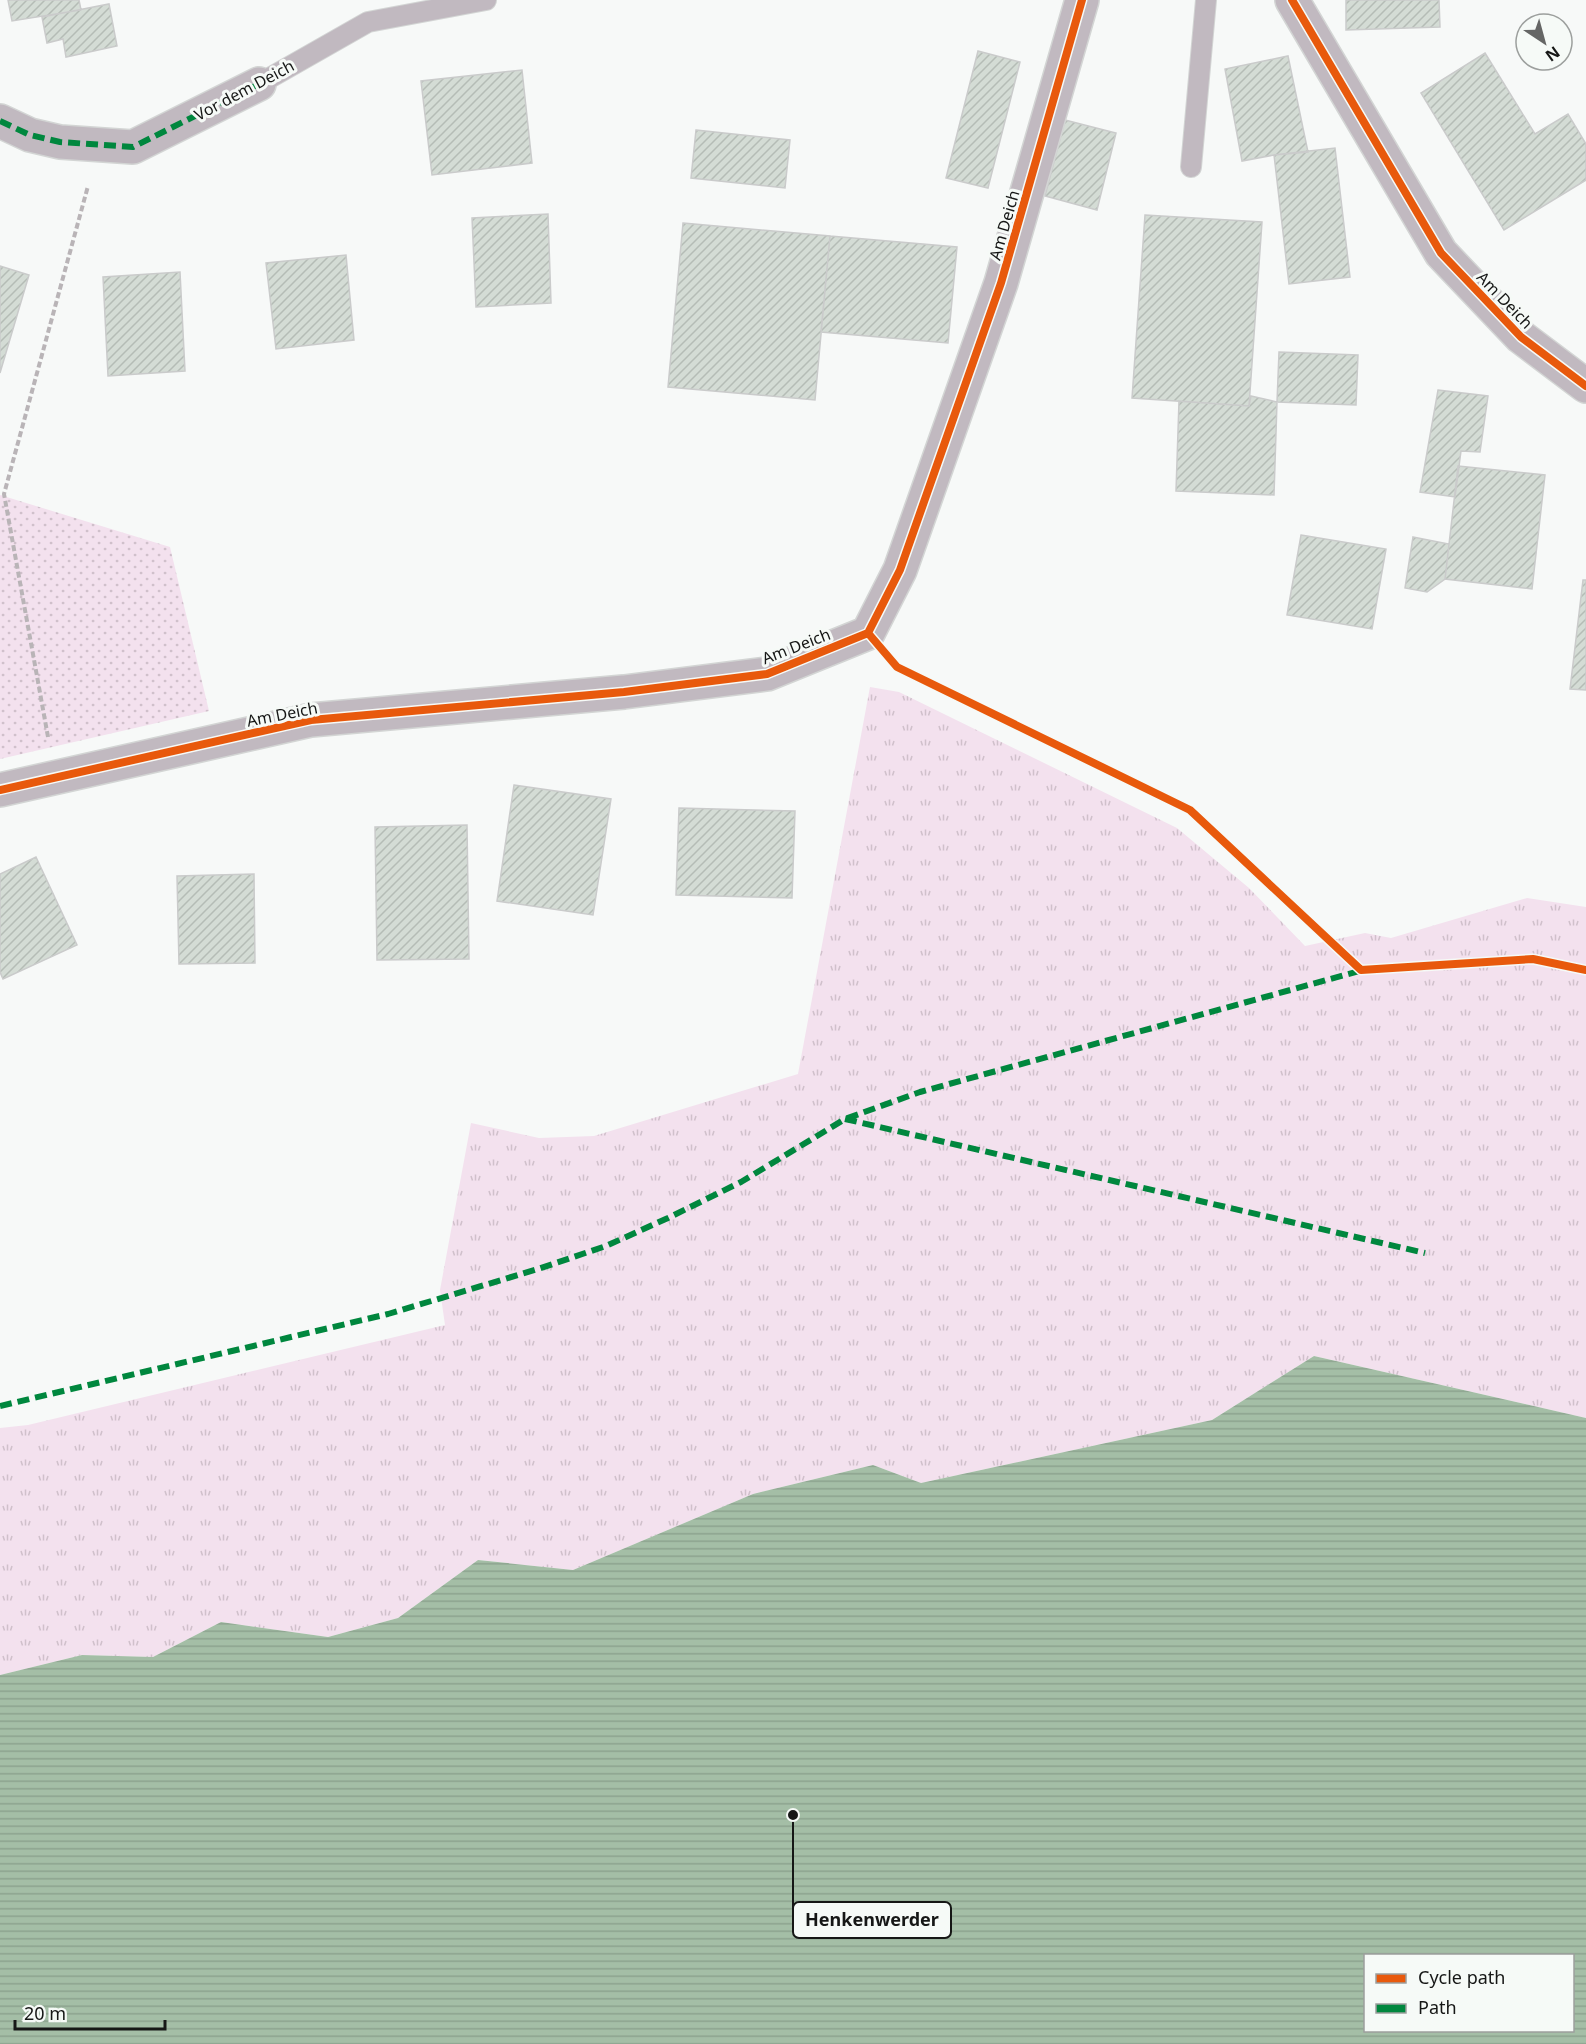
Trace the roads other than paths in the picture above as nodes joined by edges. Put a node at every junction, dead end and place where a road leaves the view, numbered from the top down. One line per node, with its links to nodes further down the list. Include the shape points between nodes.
1 (486, 0): 5 (lane, Vor dem Deich, via 368,22)
2 (1083, 0): 9 (street, Am Deich, via 1001,283 900,570 868,633 767,674 624,692 312,720)
3 (1206, 0): 7 (lane)
4 (1292, 0): 8 (street, Am Deich, via 1441,254 1521,337)
5 (260, 84): 6 (street, Vor dem Deich, via 133,147 60,142)
6 (0, 122)
7 (1191, 167)
8 (1586, 386)
9 (0, 789)

